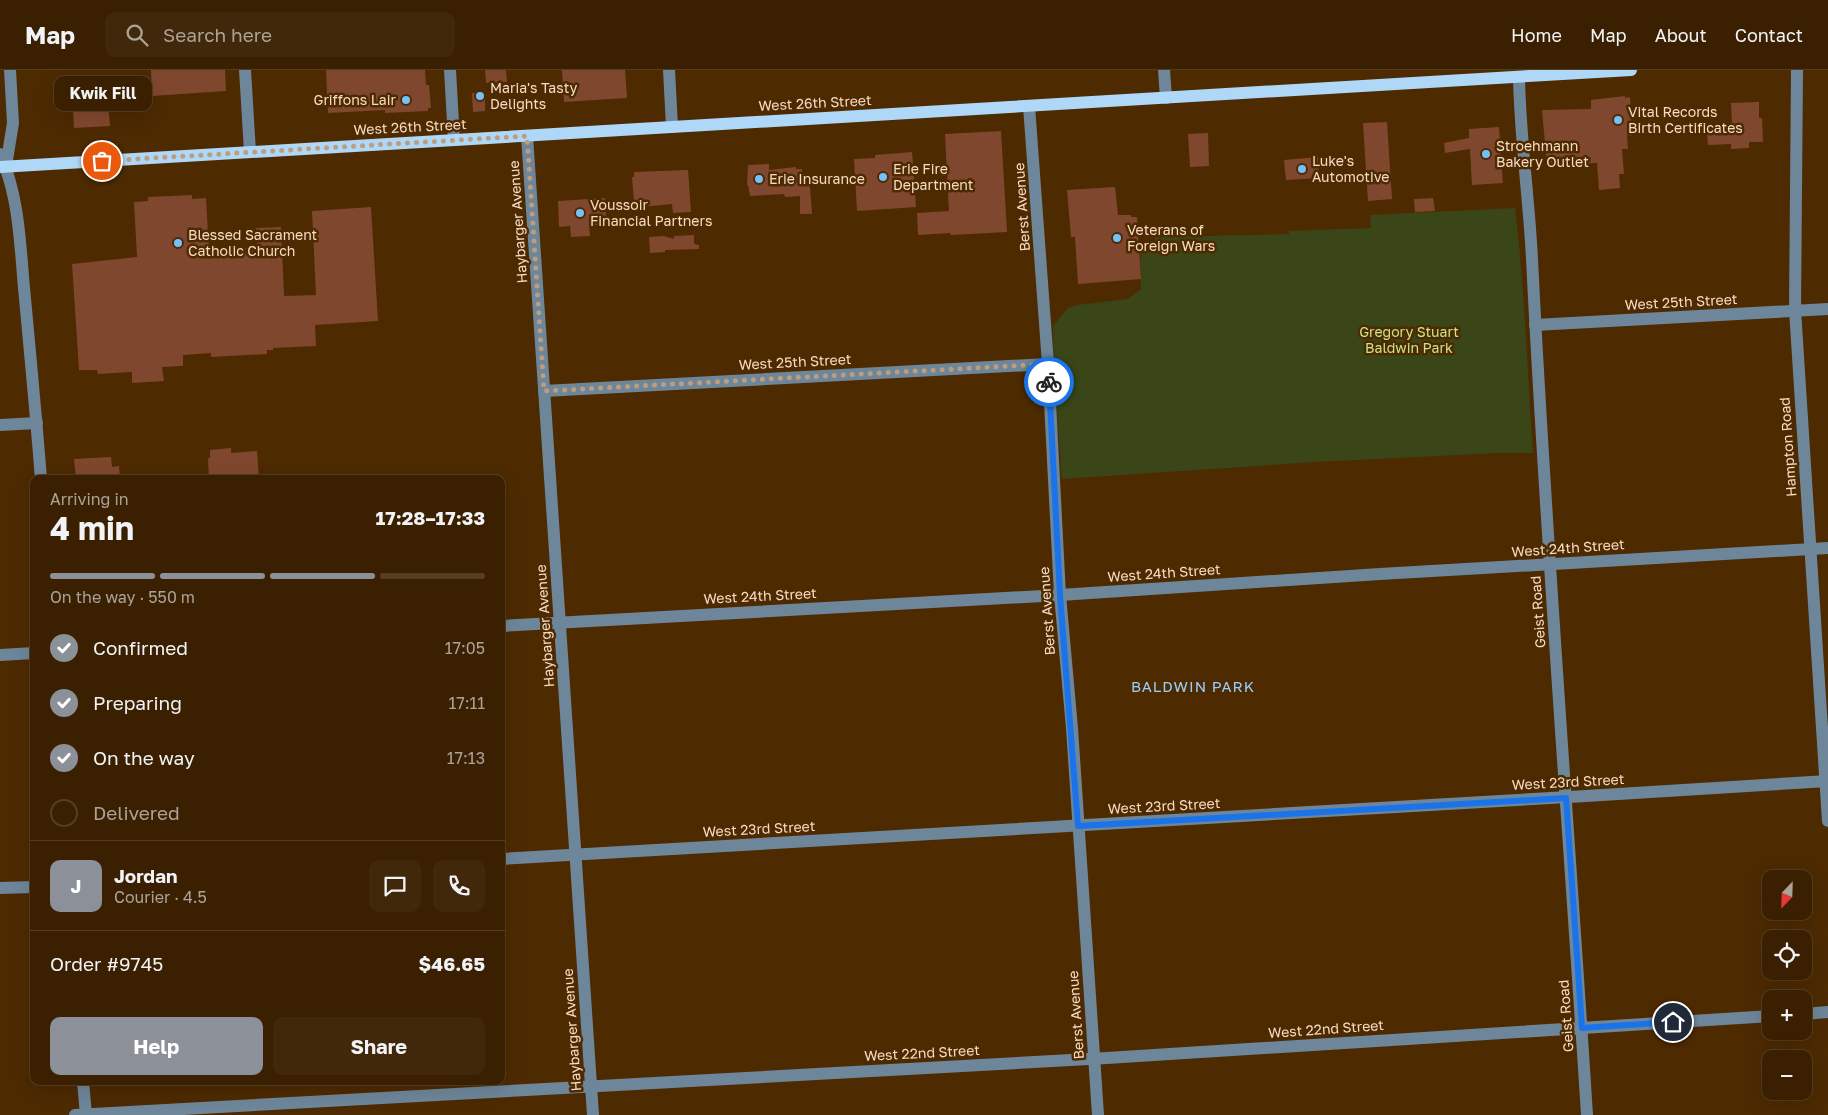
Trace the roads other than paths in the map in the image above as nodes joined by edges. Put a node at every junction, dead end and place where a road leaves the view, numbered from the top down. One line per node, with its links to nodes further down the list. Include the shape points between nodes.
1 (10, 70): 17 (street, via 13,123)
2 (245, 70): 15 (street)
3 (450, 70): 14 (street)
4 (669, 70): 12 (street)
5 (1164, 70): 10 (street)
6 (1631, 70): 8 (main road, West 26th Street)
7 (1797, 70): 19 (street, Hampton Road)
8 (1547, 72): 9 (main road, West 26th Street)
9 (1519, 77): 10 (main road, West 26th Street); 20 (street, Geist Road)
10 (1166, 98): 11 (main road, West 26th Street)
11 (1029, 106): 12 (main road, West 26th Street); 21 (street, Berst Avenue)
12 (672, 127): 13 (main road, West 26th Street)
13 (527, 136): 14 (main road, West 26th Street); 22 (street, Haybarger Avenue)
14 (454, 140): 15 (main road, West 26th Street)
15 (250, 152): 17 (main road, West 26th Street)
16 (0, 154): 17 (street)
17 (3, 167): 23 (street, via 13,190 20,242)
18 (1828, 309): 19 (street, West 25th Street)
19 (1794, 310): 20 (street, West 25th Street); 27 (street, Hampton Road)
20 (1535, 325): 28 (street, Geist Road)
21 (1048, 364): 22 (street, West 25th Street); 29 (street, Berst Avenue)
22 (544, 391): 30 (street, Haybarger Avenue)
23 (37, 422): 24 (street); 25 (street)
24 (0, 425)
25 (41, 475)
26 (1828, 548): 27 (street, West 24th Street)
27 (1810, 549): 28 (street, West 24th Street); 34 (street, Hampton Road)
28 (1550, 564): 29 (street, West 24th Street); 35 (street, Geist Road)
29 (1060, 595): 30 (street, West 24th Street); 37 (street, Berst Avenue)
30 (560, 622): 31 (street, West 24th Street); 38 (street, Haybarger Avenue)
31 (505, 626)
32 (30, 653): 33 (street)
33 (0, 655)
34 (1827, 781): 35 (street, West 23rd Street); 36 (street, Hampton Road)
35 (1566, 798): 37 (street, West 23rd Street); 45 (street, Geist Road)
36 (1828, 821)
37 (1078, 826): 38 (street, West 23rd Street); 46 (street, Berst Avenue)
38 (576, 855): 39 (street, West 23rd Street); 48 (street, Haybarger Avenue)
39 (505, 859)
40 (30, 886): 41 (street)
41 (0, 888)
42 (1828, 1012): 43 (street)
43 (1812, 1013)
44 (1762, 1017): 45 (street, West 22nd Street)
45 (1582, 1028): 46 (street, West 22nd Street); 53 (street, Geist Road)
46 (1094, 1059): 48 (street, West 22nd Street); 52 (street, Berst Avenue)
47 (84, 1085): 50 (street)
48 (591, 1086): 50 (street, West 22nd Street); 51 (street, Haybarger Avenue)
49 (75, 1115): 50 (street, West 22nd Street)
50 (86, 1115)
51 (593, 1115)
52 (1098, 1115)
53 (1587, 1115)

